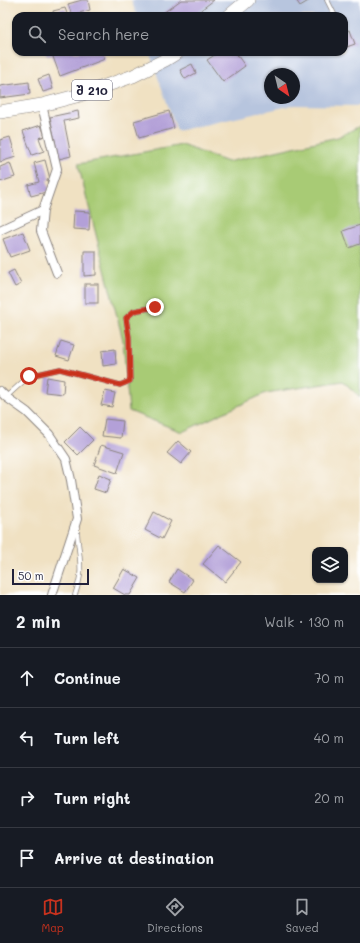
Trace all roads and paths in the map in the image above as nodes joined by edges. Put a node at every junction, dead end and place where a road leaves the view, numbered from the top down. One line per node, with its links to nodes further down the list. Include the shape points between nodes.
1 (248, 0): 3 (main road)
2 (327, 0): 4 (lane)
3 (234, 12)
4 (333, 12)
5 (172, 56): 6 (main road, შ 210, via 133,76)
6 (42, 105): 7 (main road, შ 210); 8 (street, via 57,169)
7 (0, 112)
8 (43, 210): 9 (street); 10 (street, via 41,231)
9 (0, 230)
10 (57, 273)
11 (155, 307): 12 (lane, via 134,311 126,318 130,381 120,385 60,369 29,376)
12 (3, 394): 13 (street, via 27,412 49,434 66,459)
13 (77, 519): 14 (street); 15 (lane, via 80,575)
14 (52, 595)
15 (75, 595)

